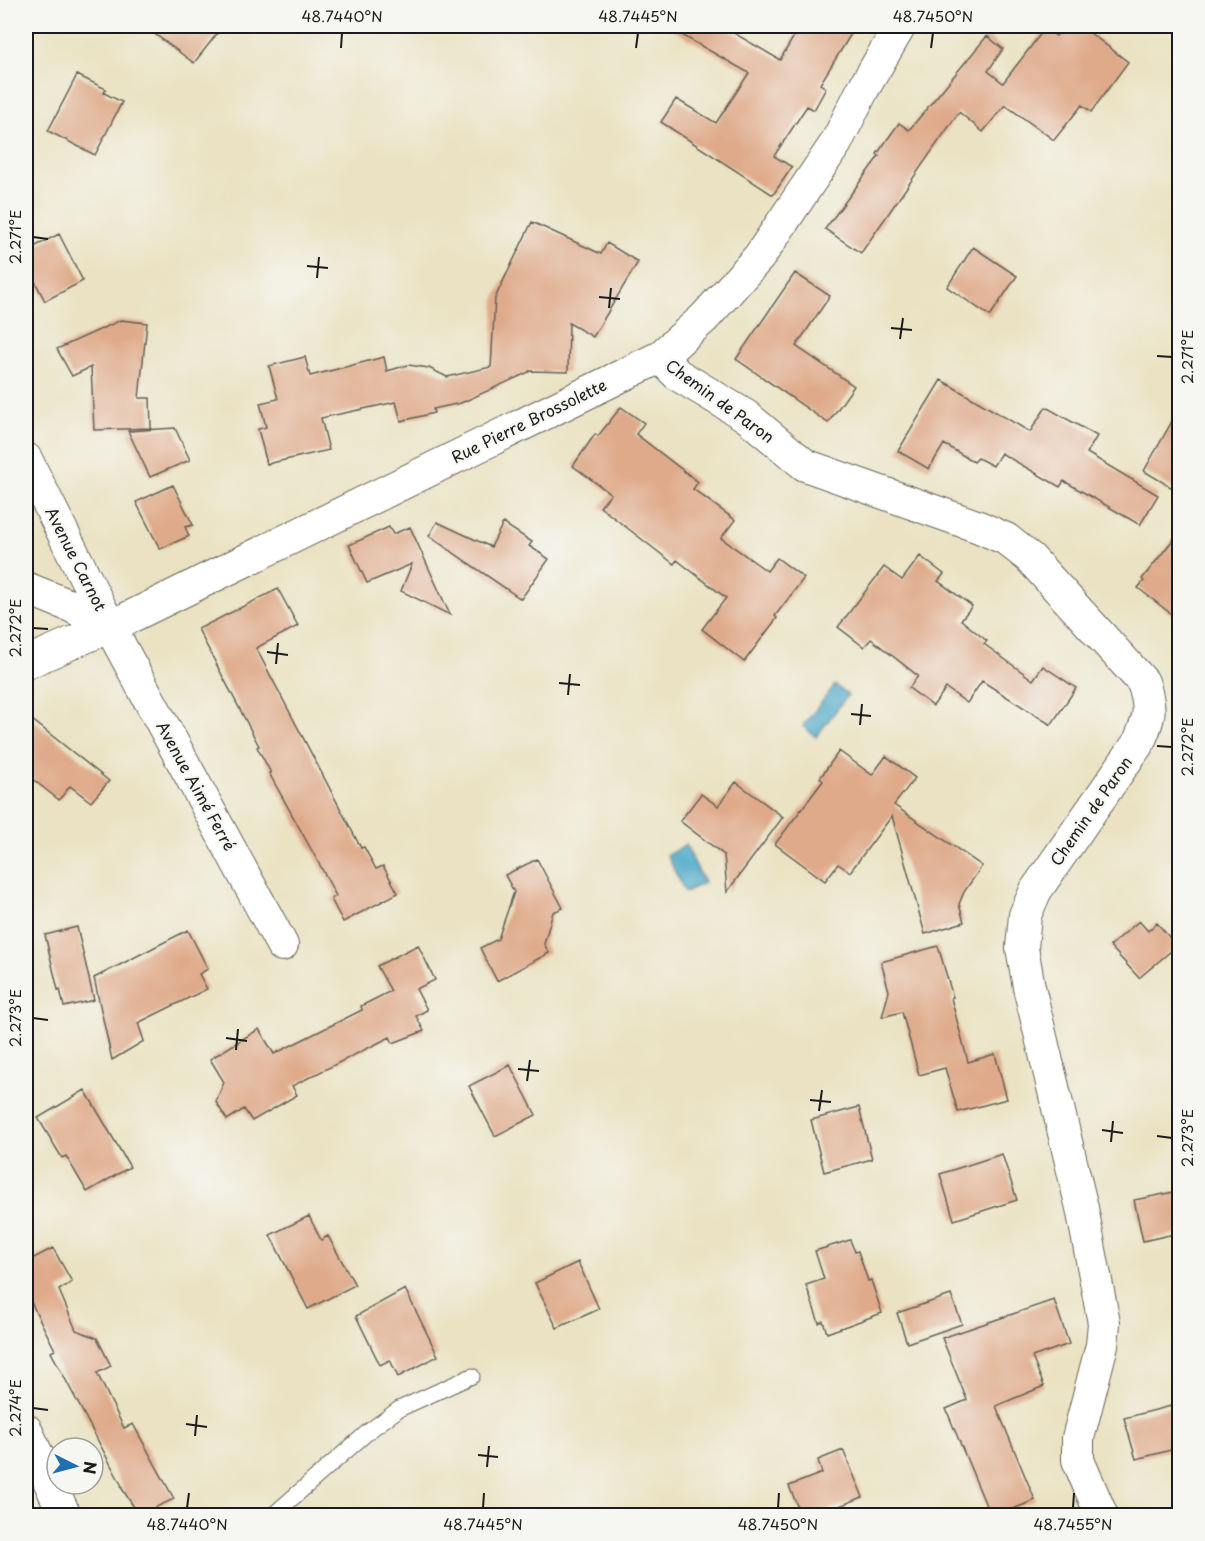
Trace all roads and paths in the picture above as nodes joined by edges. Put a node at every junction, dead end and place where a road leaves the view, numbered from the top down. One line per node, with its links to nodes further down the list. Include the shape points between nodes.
1 (900, 26): 2 (street, Rue Pierre Brossolette, via 836,143 759,257 704,318)
2 (660, 357): 5 (street, Rue Pierre Brossolette); 12 (street, Chemin de Paron, via 678,375 746,416 805,465 1006,539 1030,558 1143,682 1149,718 1139,742 1036,890 1025,915 1022,948 1082,1208 1104,1323 1102,1346 1078,1438 1078,1460)
3 (26, 459): 5 (street, Avenue Carnot)
4 (26, 588): 5 (street)
5 (110, 627): 6 (street, Rue Pierre Brossolette); 7 (street, Avenue Aimé Ferré)
6 (26, 663)
7 (282, 945)
8 (472, 1376): 11 (lane, via 399,1409)
9 (26, 1430): 10 (street)
10 (65, 1515)
11 (272, 1515)
12 (1102, 1515)

